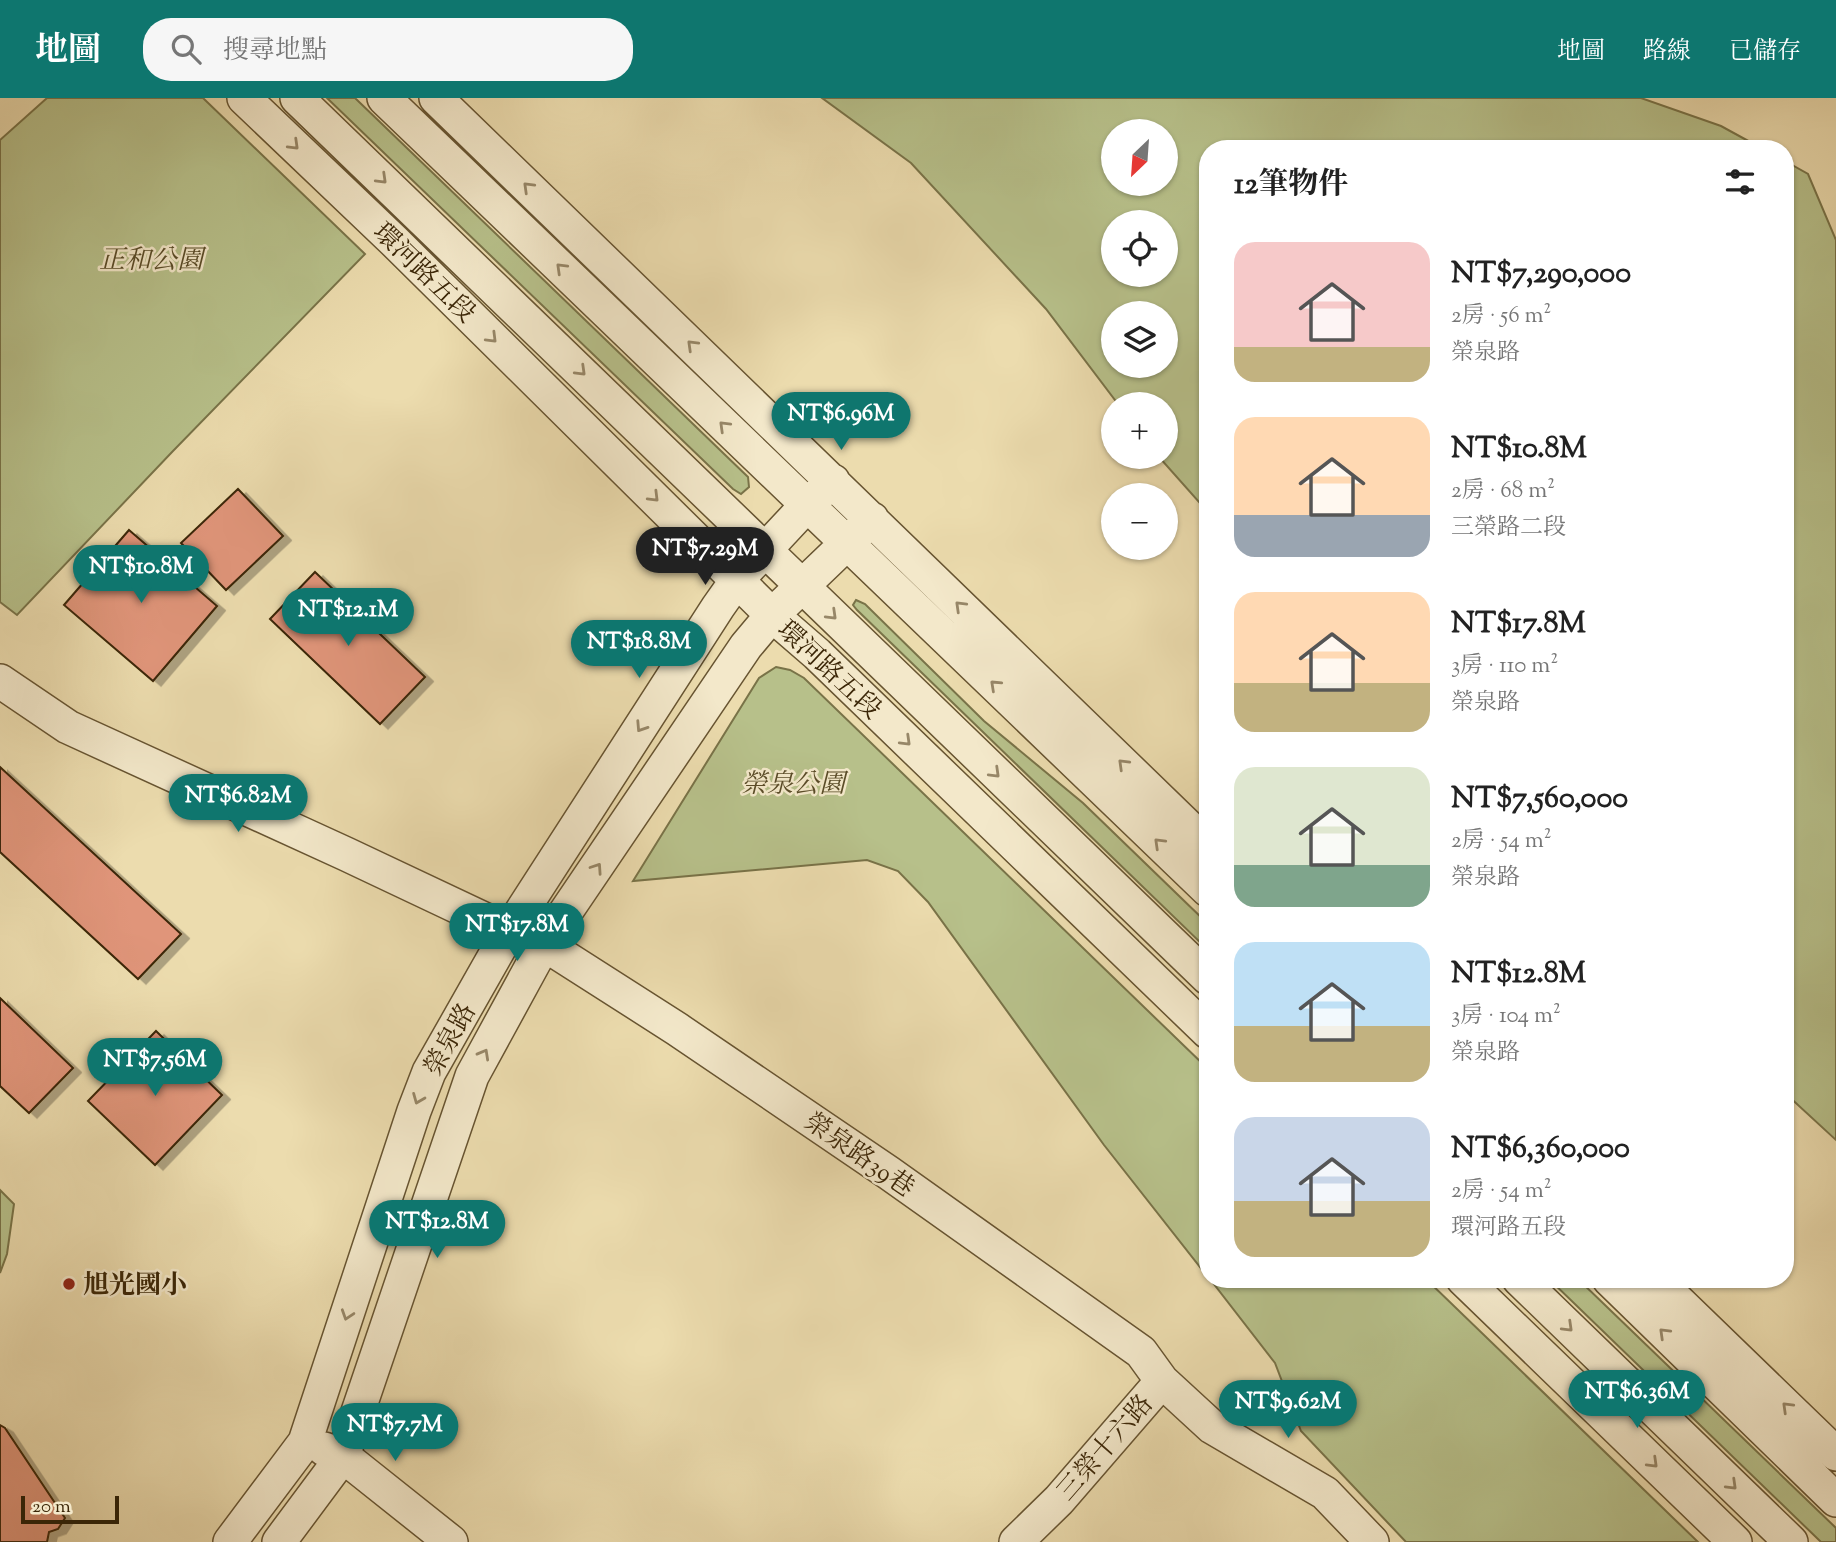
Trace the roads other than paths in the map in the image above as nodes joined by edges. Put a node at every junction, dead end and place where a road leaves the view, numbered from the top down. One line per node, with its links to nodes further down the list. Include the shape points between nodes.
1 (244, 98): 10 (street, 環河路五段, one-way to 10)
2 (297, 98): 9 (street, 環河路五段, one-way to 9)
3 (384, 98): 6 (street, one-way to 3)
4 (436, 98): 5 (street, one-way to 4)
5 (833, 481): 6 (street, 榮泉路); 7 (street)
6 (807, 505): 8 (street); 9 (street, 榮泉路)
7 (872, 519): 8 (street, 榮泉路); 14 (street, one-way to 7)
8 (846, 544): 11 (street, 榮泉路); 15 (street, one-way to 8)
9 (766, 550): 10 (street, 榮泉路); 11 (street, 環河路五段)
10 (737, 580): 12 (street, 環河路五段); 16 (street, 榮泉路, one-way to 16)
11 (802, 586): 12 (street, 榮泉路); 18 (street, 環河路五段, one-way to 18)
12 (772, 615): 17 (street, 榮泉路, one-way to 12, via 746,646); 19 (street, 環河路五段, one-way to 19)
13 (0, 681): 16 (street, 榮泉路39巷, via 68,727)
14 (1199, 837)
15 (1199, 881)
16 (509, 932): 17 (street, 榮泉路39巷); 25 (street, 榮泉路, one-way to 25, via 429,1072)
17 (544, 944): 24 (street, 榮泉路39巷, via 889,1173 1141,1352); 27 (street, 榮泉路, one-way to 17, via 472,1076)
18 (1199, 969)
19 (1199, 1023)
20 (1472, 1288): 34 (street, one-way to 34)
21 (1528, 1288): 35 (street, one-way to 35)
22 (1618, 1288): 28 (street, one-way to 22)
23 (1664, 1288): 26 (street, one-way to 23)
24 (1162, 1381): 32 (street, 三榮十六路, via 1059,1500); 33 (street, 榮泉路39巷, via 1212,1427 1325,1493)
25 (305, 1442): 27 (street); 29 (street, 榮泉路)
26 (1836, 1454)
27 (343, 1456): 30 (street, 榮泉路); 31 (street)
28 (1836, 1500)
29 (230, 1542)
30 (279, 1542)
31 (451, 1542)
32 (1016, 1542)
33 (1372, 1542)
34 (1735, 1542)
35 (1791, 1542)

